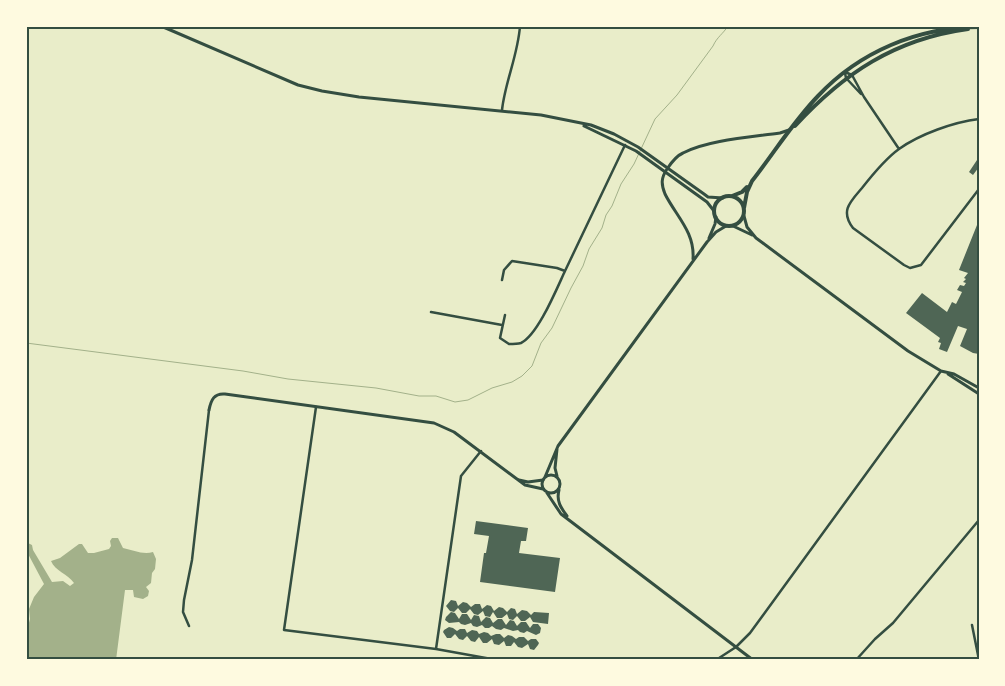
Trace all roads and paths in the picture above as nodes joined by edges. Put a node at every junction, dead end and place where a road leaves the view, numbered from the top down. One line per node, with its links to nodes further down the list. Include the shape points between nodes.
1 (161, 26): 8 (main road, via 284,79 322,91)
2 (520, 26): 8 (street)
3 (979, 27): 4 (main road, via 957,27 915,36 877,51); 5 (main road, via 900,46)
4 (845, 72): 5 (street); 6 (street); 11 (main road, via 818,96)
5 (852, 74): 6 (main road); 7 (street)
6 (846, 78): 7 (street); 12 (main road)
7 (864, 97): 14 (street)
8 (502, 110): 10 (main road)
9 (979, 119): 14 (street, via 948,126)
10 (582, 124): 13 (main road); 15 (main road, via 598,127 642,149)
11 (791, 129): 12 (main road); 15 (main road, via 691,150 682,153)
12 (785, 137): 16 (main road)
13 (625, 145): 15 (main road); 29 (street)
14 (899, 149): 17 (street, via 852,200 846,215 853,228 910,268 921,265)
15 (666, 170): 19 (main road, via 708,196); 21 (main road, via 707,202); 28 (main road, via 662,184 690,235)
16 (752, 181): 18 (main road, via 742,192); 20 (main road)
17 (979, 189)
18 (729, 196): 19 (main road); 20 (main road)
19 (723, 198): 21 (main road)
20 (744, 208): 22 (main road)
21 (714, 212): 23 (main road)
22 (744, 216): 25 (main road); 26 (main road, via 747,227)
23 (716, 217): 24 (main road); 27 (main road)
24 (726, 226): 25 (main road); 27 (main road)
25 (733, 226): 26 (main road)
26 (756, 238): 34 (main road, via 895,342)
27 (707, 242): 28 (main road)
28 (692, 262): 40 (main road)
29 (565, 270): 30 (street, via 512,261 504,270); 33 (street, via 540,322 529,337 509,344 500,338)
30 (502, 280)
31 (430, 312): 33 (street)
32 (505, 315): 33 (street)
33 (502, 325)
34 (941, 371): 35 (main road); 52 (street, via 750,633)
35 (947, 374): 36 (main road, via 954,374); 37 (main road)
36 (979, 388)
37 (979, 394)
38 (316, 407): 39 (main road, via 219,394 212,400); 41 (main road, via 434,424 454,432); 53 (street, via 284,630)
39 (209, 410): 51 (street, via 192,560 184,600 183,612)
40 (558, 446): 42 (main road); 43 (main road)
41 (481, 451): 44 (main road); 53 (street, via 461,476)
42 (557, 476): 43 (main road, via 551,474); 45 (main road)
43 (544, 478): 44 (main road, via 528,482); 46 (main road)
44 (519, 480): 46 (main road, via 525,485)
45 (560, 488): 47 (main road); 48 (main road, via 559,505)
46 (543, 489): 47 (main road)
47 (547, 493): 48 (main road, via 561,514)
48 (569, 519): 52 (main road)
49 (979, 520): 57 (street, via 893,623)
50 (972, 625): 58 (street)
51 (189, 626)
52 (736, 647): 55 (street); 56 (main road)
53 (436, 649): 54 (street)
54 (497, 660)
55 (716, 660)
56 (753, 660)
57 (856, 660)
58 (978, 660)

